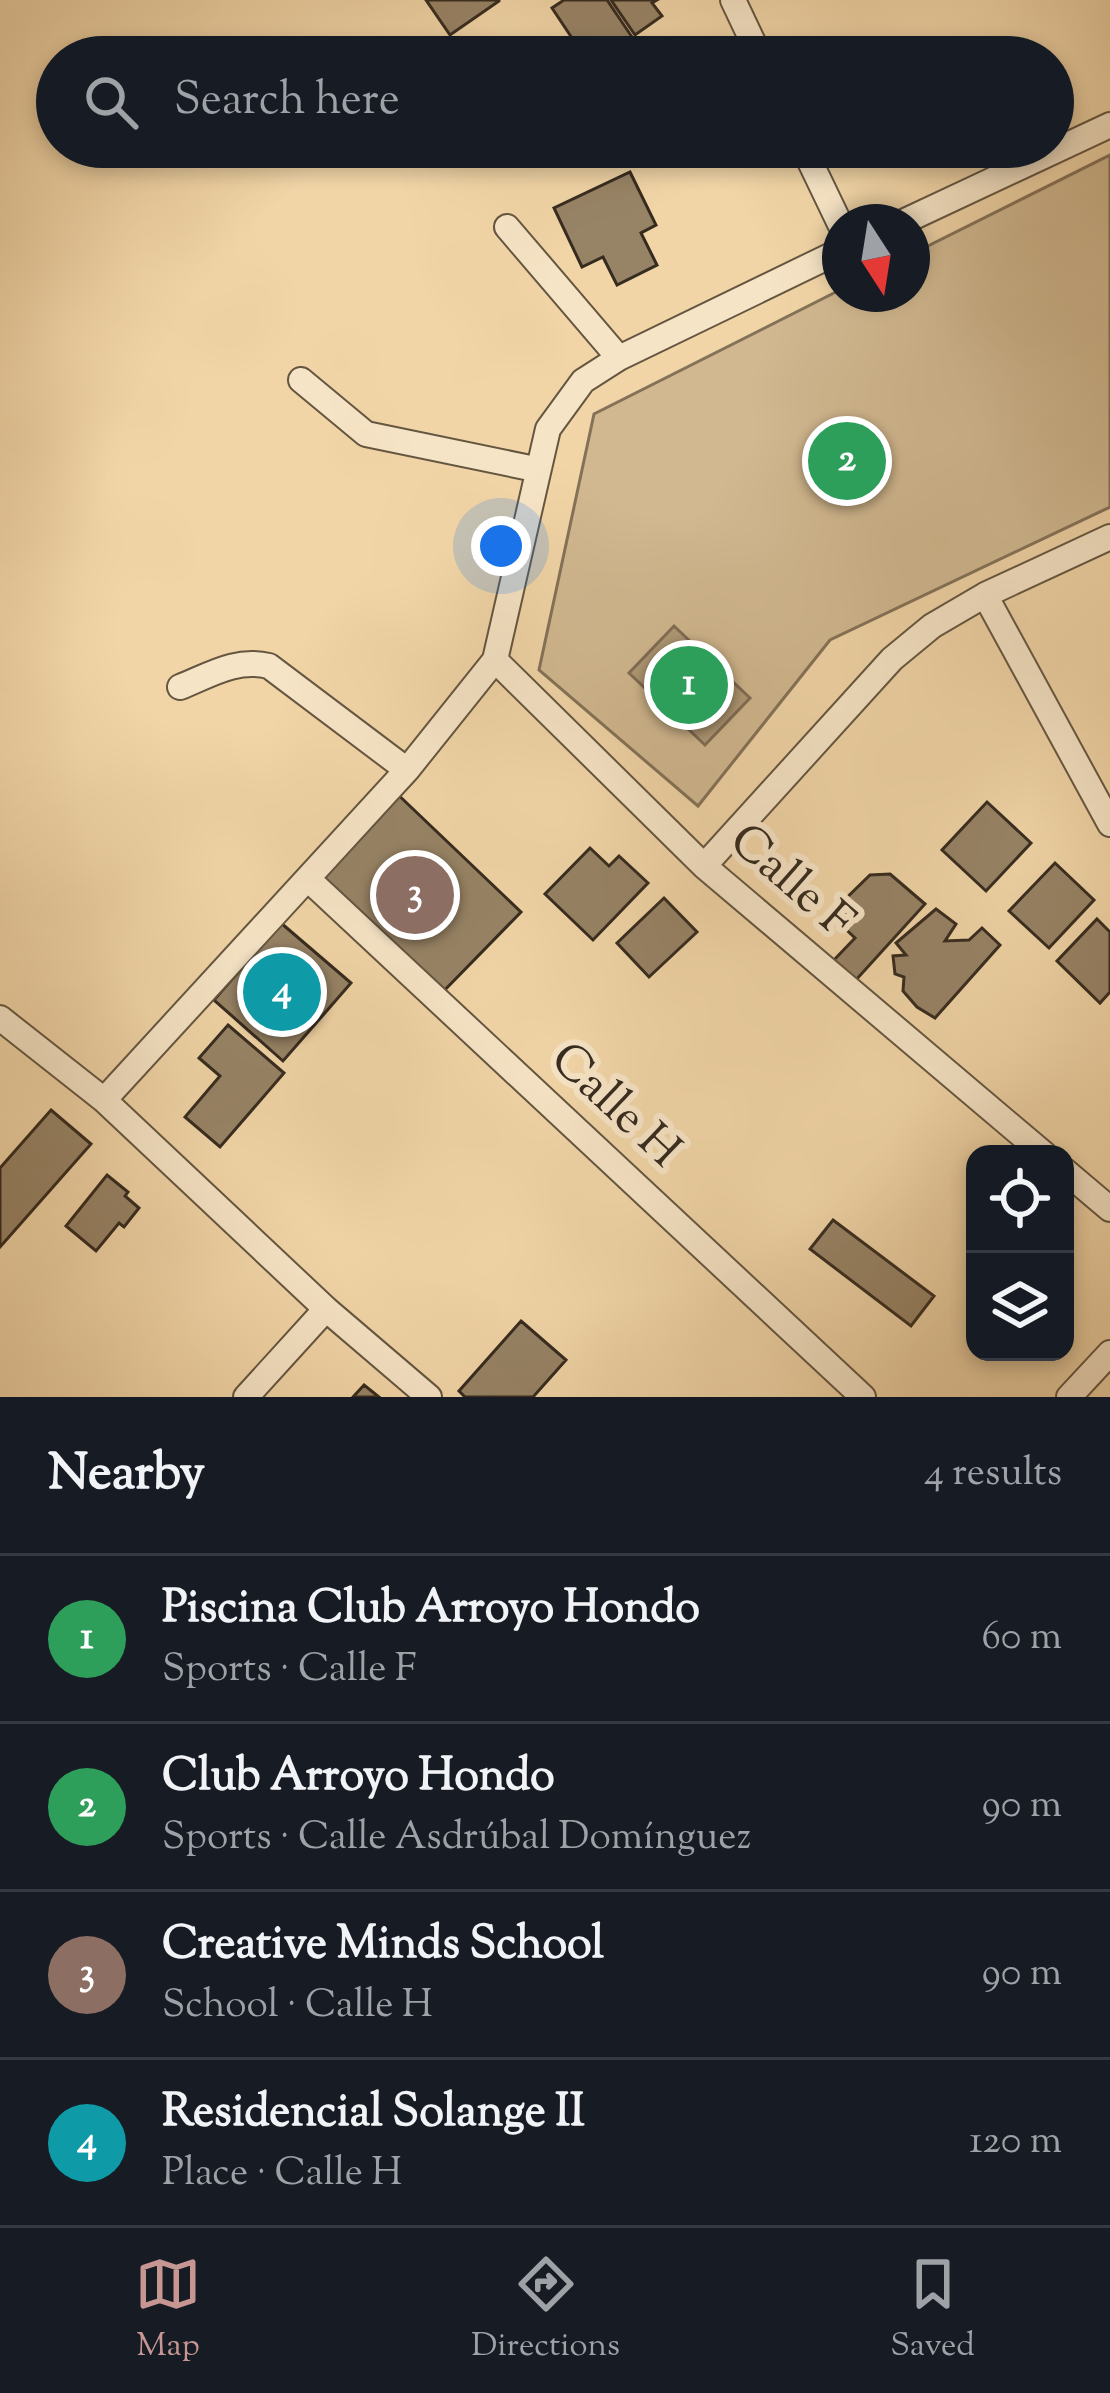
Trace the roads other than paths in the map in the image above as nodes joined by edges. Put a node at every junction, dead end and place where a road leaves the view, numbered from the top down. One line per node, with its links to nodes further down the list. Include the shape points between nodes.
1 (733, 0): 2 (street)
2 (750, 36)
3 (1110, 125): 4 (street)
4 (1074, 142)
5 (813, 168): 7 (street)
6 (1018, 168): 8 (street)
7 (830, 204)
8 (930, 209)
9 (507, 227): 11 (street)
10 (822, 260): 11 (street)
11 (619, 358): 13 (street, via 583,381 548,429)
12 (301, 380): 13 (street, via 366,434)
13 (536, 470): 16 (street)
14 (1110, 537): 15 (street)
15 (985, 595): 19 (street); 20 (street, via 892,659)
16 (495, 659): 18 (street); 20 (street, Calle F)
17 (180, 687): 18 (street, via 232,665 269,666)
18 (407, 770): 21 (street)
19 (1110, 824)
20 (704, 866): 24 (street, Calle F)
21 (308, 878): 23 (street); 31 (street, Calle H)
22 (0, 1018): 23 (street)
23 (104, 1100): 27 (street)
24 (1033, 1145)
25 (1074, 1180): 26 (street)
26 (1110, 1210)
27 (326, 1309): 29 (street); 30 (street)
28 (1110, 1353): 32 (street)
29 (246, 1397)
30 (429, 1397)
31 (863, 1397)
32 (1069, 1397)

